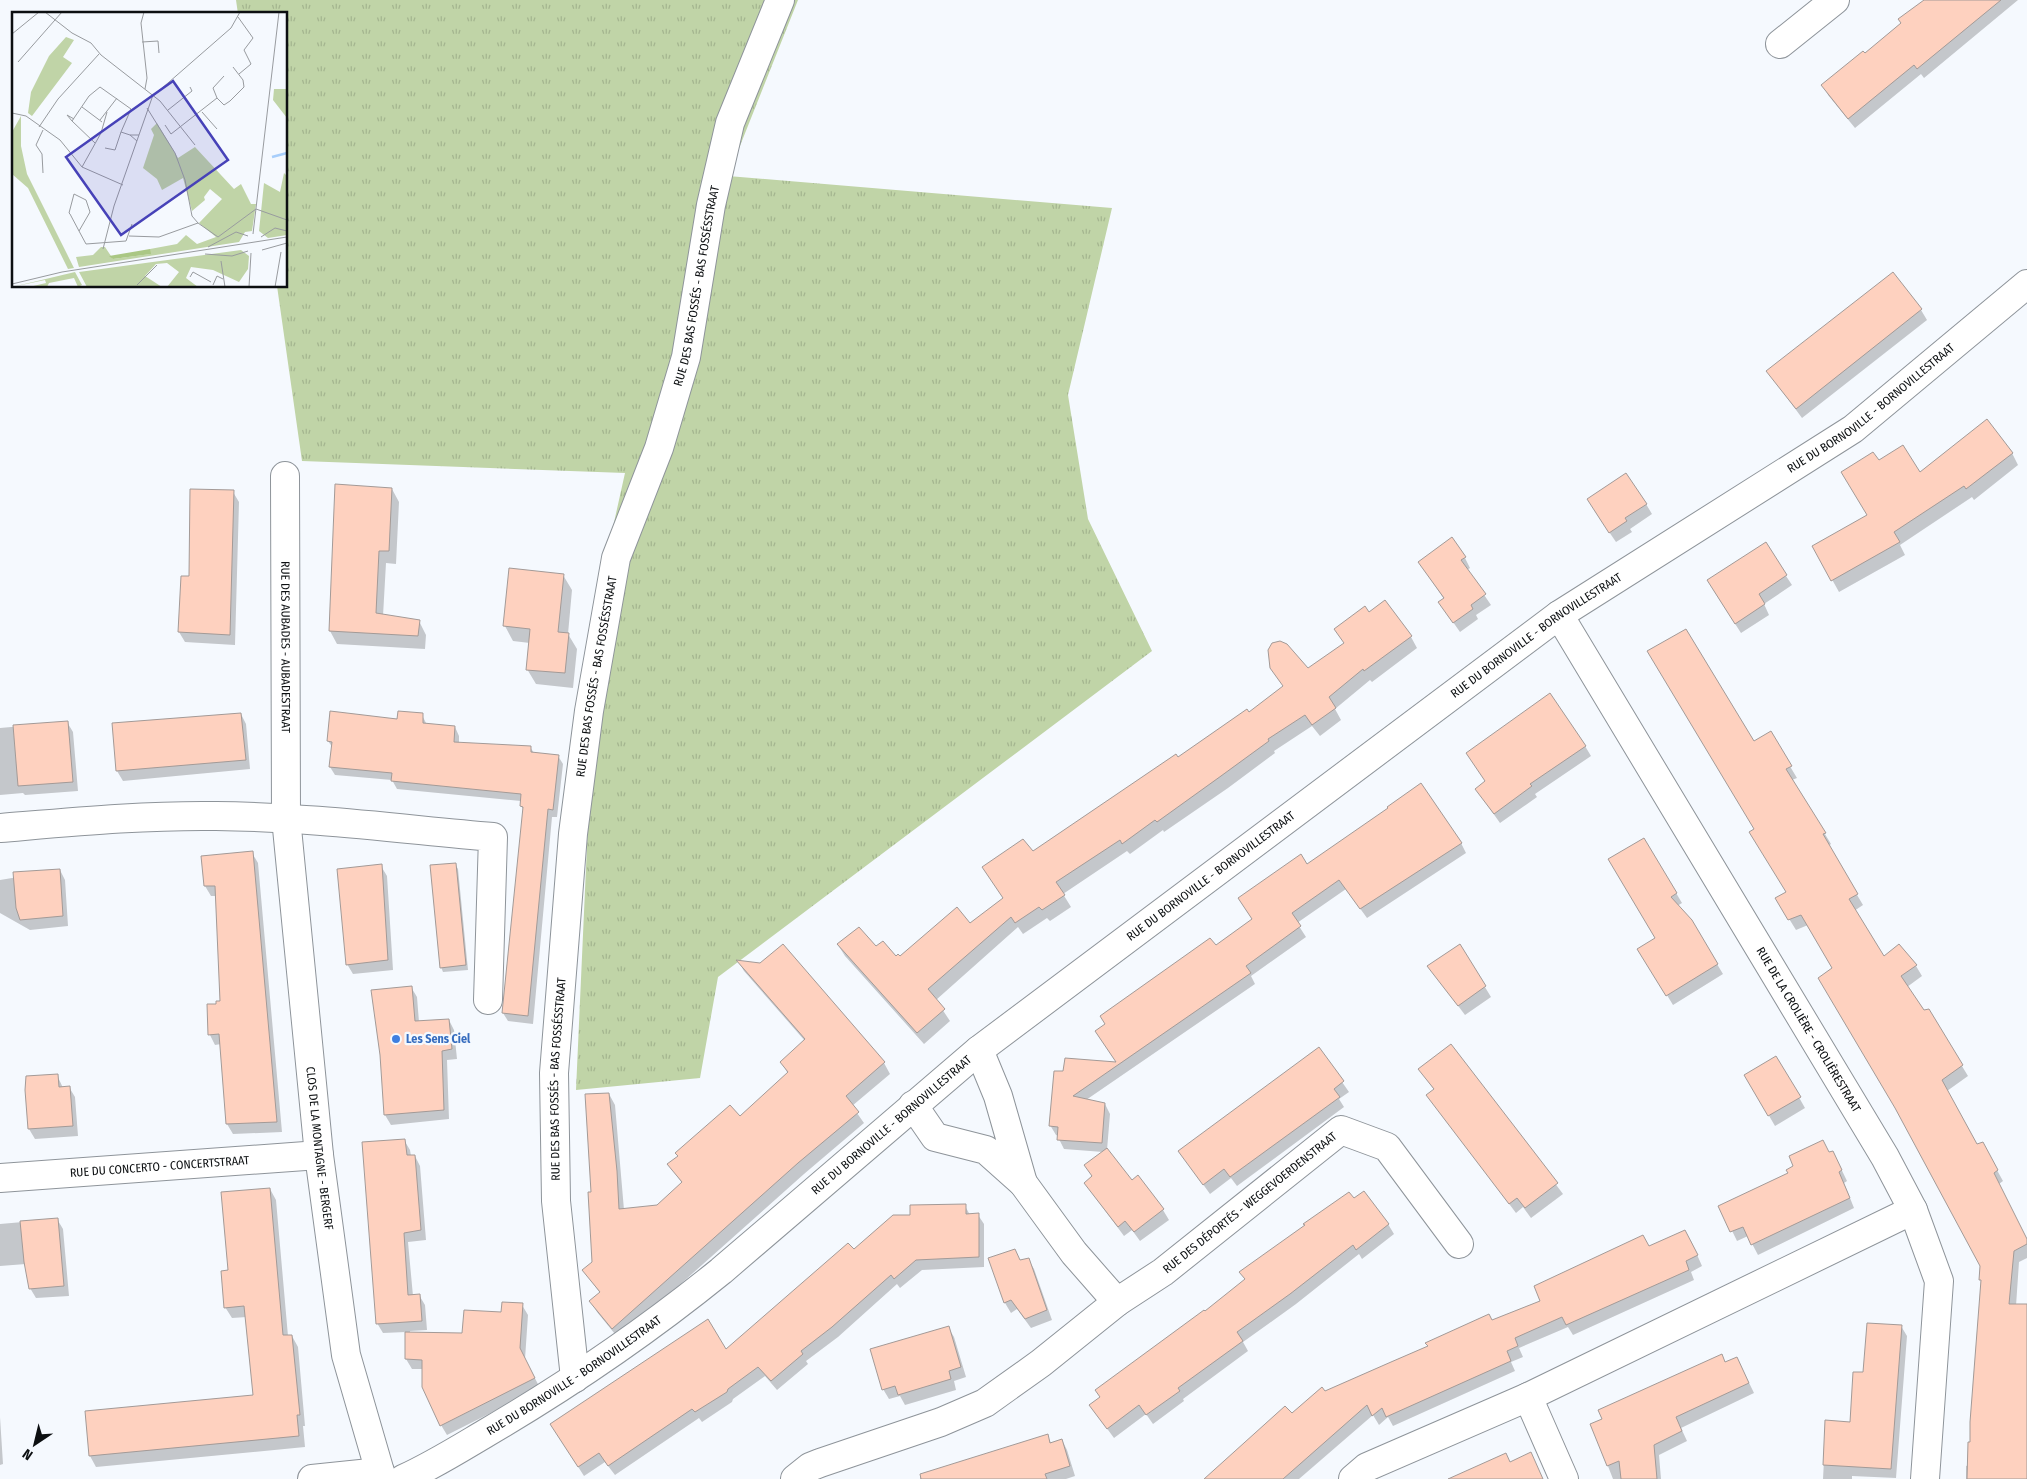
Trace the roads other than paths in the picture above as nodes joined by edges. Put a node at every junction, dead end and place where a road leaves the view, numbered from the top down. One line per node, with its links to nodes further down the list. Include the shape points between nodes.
1 (780, 0): 18 (street, RUE DES BAS FOSSÉS - BAS FOSSÉSSTRAAT, via 730,123 711,204 686,357 659,448 616,558 589,711 573,834 554,1073 556,1201)
2 (1835, 0): 3 (street)
3 (1780, 44)
4 (2027, 284): 6 (street, RUE DU BORNOVILLE - BORNOVILLESTRAAT, via 1853,429)
5 (285, 476): 7 (street, RUE DES AUBADES - AUBADESTRAAT)
6 (1559, 615): 10 (street, RUE DU BORNOVILLE - BORNOVILLESTRAAT); 15 (street, RUE DE LA CROLIÈRE - CROLIÈRESTRAAT, via 1885,1156)
7 (286, 818): 8 (street, via 182,816); 9 (street, via 493,837); 12 (street, CLOS DE LA MONTAGNE - BERGERF)
8 (0, 828)
9 (488, 1000)
10 (979, 1050): 11 (street, RUE DU BORNOVILLE - BORNOVILLESTRAAT); 14 (street, via 998,1096)
11 (913, 1105): 14 (street, via 935,1137 986,1150); 18 (street, RUE DU BORNOVILLE - BORNOVILLESTRAAT, via 715,1276)
12 (319, 1155): 13 (street, RUE DU CONCERTO - CONCERTSTRAAT); 20 (street, CLOS DE LA MONTAGNE - BERGERF, via 346,1356)
13 (0, 1178)
14 (1023, 1183): 17 (street, via 1074,1253)
15 (1913, 1210): 19 (street); 25 (street, RUE DE LA CROLIÈRE - CROLIÈRESTRAAT, via 1939,1281)
16 (1459, 1244): 17 (street, RUE DES DÉPORTÉS - WEGGEVOERDENSTRAAT, via 1387,1148 1341,1130 1163,1272)
17 (1117, 1302): 22 (street, RUE DES DÉPORTÉS - WEGGEVOERDENSTRAAT, via 985,1403 946,1420 820,1462)
18 (574, 1378): 20 (street, RUE DU BORNOVILLE - BORNOVILLESTRAAT, via 423,1470)
19 (1528, 1397): 23 (street, via 1367,1467); 24 (street)
20 (388, 1477): 21 (street, RUE DU BORNOVILLE - BORNOVILLESTRAAT)
21 (312, 1479)
22 (795, 1479)
23 (1353, 1479)
24 (1564, 1479)
25 (1925, 1479)

